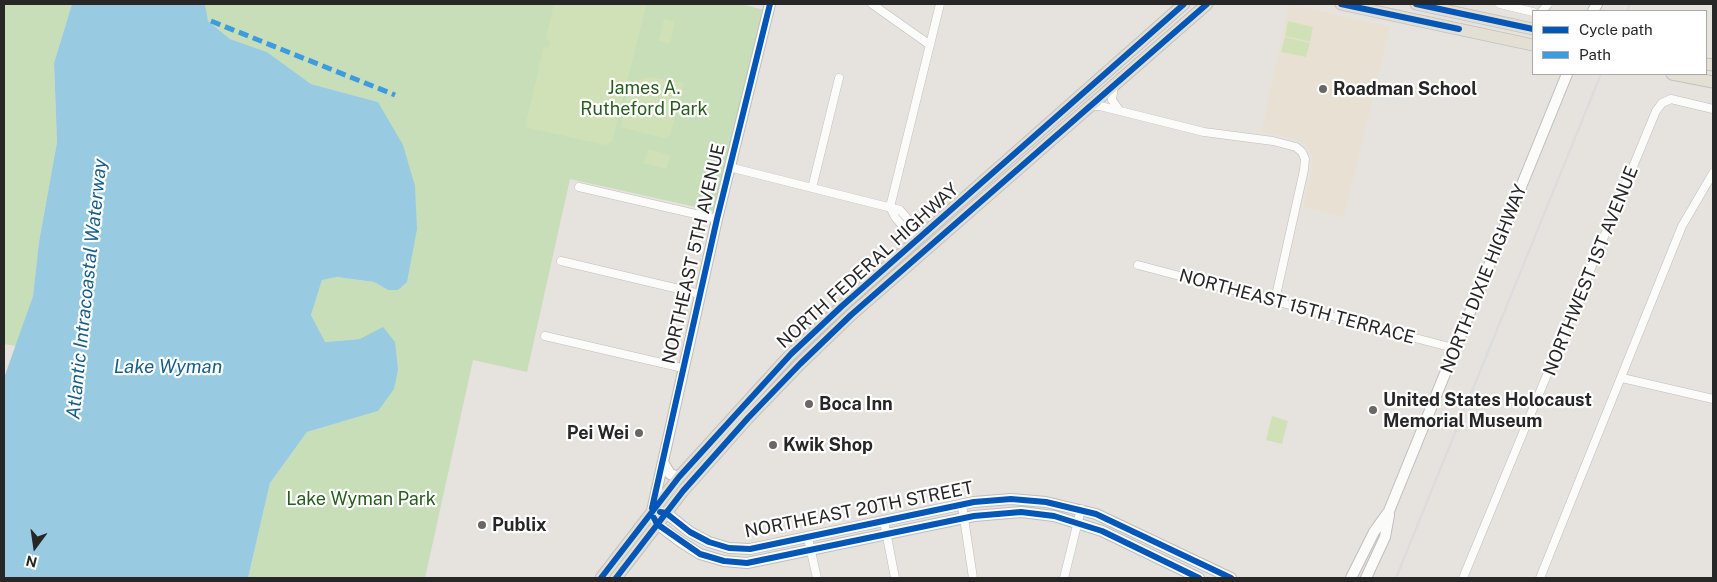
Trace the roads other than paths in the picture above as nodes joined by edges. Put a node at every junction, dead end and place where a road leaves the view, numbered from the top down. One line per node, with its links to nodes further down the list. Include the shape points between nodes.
1 (770, 4): 23 (street, NORTHEAST 5TH AVENUE)
2 (872, 4): 11 (street)
3 (940, 4): 11 (street)
4 (1184, 4): 13 (main road, NORTH FEDERAL HIGHWAY)
5 (1207, 4): 18 (main road, NORTH FEDERAL HIGHWAY)
6 (1340, 4): 12 (main road)
7 (1416, 4): 10 (main road)
8 (1500, 4): 9 (street)
9 (1532, 12)
10 (1532, 28)
11 (930, 45): 27 (street)
12 (1532, 45)
13 (1105, 75): 19 (main road); 29 (main road, NORTH FEDERAL HIGHWAY)
14 (1567, 75): 40 (street, NORTH DIXIE HIGHWAY)
15 (1677, 75): 17 (main road)
16 (839, 78): 26 (street)
17 (1713, 82)
18 (1114, 85): 19 (main road, NORTH FEDERAL HIGHWAY); 22 (street, via 1112,100)
19 (1105, 94): 20 (main road, NORTH FEDERAL HIGHWAY)
20 (1090, 106): 22 (street); 31 (main road, NORTH FEDERAL HIGHWAY)
21 (1713, 109): 74 (street, NORTHWEST 1ST AVENUE, via 1670,99 1656,111)
22 (1120, 111): 36 (street, via 1204,132 1273,141 1296,147 1302,152 1306,159 1304,170)
23 (729, 167): 26 (street); 28 (street, NORTHEAST 5TH AVENUE)
24 (1713, 174): 44 (street, via 1682,226)
25 (579, 187): 28 (street)
26 (812, 188): 27 (street)
27 (890, 207): 30 (street, via 900,210)
28 (717, 219): 35 (street, NORTHEAST 5TH AVENUE)
29 (936, 224): 30 (main road, NORTH FEDERAL HIGHWAY); 31 (main road, via 929,236)
30 (919, 238): 33 (main road); 37 (main road, NORTH FEDERAL HIGHWAY)
31 (929, 247): 33 (main road, NORTH FEDERAL HIGHWAY)
32 (561, 262): 35 (street)
33 (912, 262): 38 (main road, NORTH FEDERAL HIGHWAY)
34 (1138, 265): 36 (street, NORTHEAST 15TH TERRACE)
35 (700, 294): 42 (street, NORTHEAST 5TH AVENUE)
36 (1275, 300): 40 (street, NORTHEAST 15TH TERRACE)
37 (842, 306): 38 (street); 41 (main road, NORTH FEDERAL HIGHWAY)
38 (851, 315): 43 (main road, NORTH FEDERAL HIGHWAY)
39 (545, 336): 42 (street)
40 (1456, 348): 53 (street, NORTH DIXIE HIGHWAY)
41 (790, 354): 43 (main road); 46 (main road, NORTH FEDERAL HIGHWAY)
42 (683, 368): 48 (street, NORTHEAST 5TH AVENUE)
43 (786, 377): 47 (main road, NORTH FEDERAL HIGHWAY)
44 (1622, 378): 45 (street); 75 (street)
45 (1713, 399)
46 (739, 408): 47 (main road); 49 (main road, NORTH FEDERAL HIGHWAY)
47 (748, 418): 54 (main road, NORTH FEDERAL HIGHWAY)
48 (663, 462): 49 (street, via 670,474); 52 (street, NORTHEAST 5TH AVENUE)
49 (679, 477): 52 (main road, NORTH FEDERAL HIGHWAY)
50 (962, 505): 51 (street, NORTHEAST 20TH STREET, via 1022,499); 55 (street); 56 (street, NORTHEAST 20TH STREET)
51 (1081, 509): 57 (street); 71 (street, NORTHEAST 20TH STREET)
52 (652, 511): 54 (street, NORTHEAST 20TH STREET); 58 (street); 64 (main road, NORTH FEDERAL HIGHWAY)
53 (1389, 512): 72 (street, NORTH DIXIE HIGHWAY, via 1374,532); 73 (street, NORTH DIXIE HIGHWAY, via 1385,537)
54 (666, 513): 58 (main road, NORTH FEDERAL HIGHWAY); 61 (street, NORTHEAST 20TH STREET, via 698,537)
55 (964, 518): 57 (street, NORTHEAST 20TH STREET, via 1006,512 1054,516); 59 (street, NORTHEAST 20TH STREET); 68 (street)
56 (884, 521): 59 (street); 60 (street, NORTHEAST 20TH STREET)
57 (1077, 522): 69 (street); 70 (street, NORTHEAST 20TH STREET)
58 (657, 524): 63 (street, NORTHEAST 20TH STREET, via 690,549); 65 (main road, NORTH FEDERAL HIGHWAY)
59 (887, 535): 62 (street, NORTHEAST 20TH STREET); 67 (street)
60 (808, 538): 61 (street, NORTHEAST 20TH STREET, via 759,549); 62 (street)
61 (723, 546): 63 (street)
62 (811, 551): 63 (street, NORTHEAST 20TH STREET, via 759,562); 66 (street)
63 (720, 560)
64 (601, 578)
65 (616, 578)
66 (817, 578)
67 (895, 578)
68 (973, 578)
69 (1064, 578)
70 (1198, 578)
71 (1231, 578)
72 (1351, 578)
73 (1366, 578)
74 (1463, 578)
75 (1540, 578)

